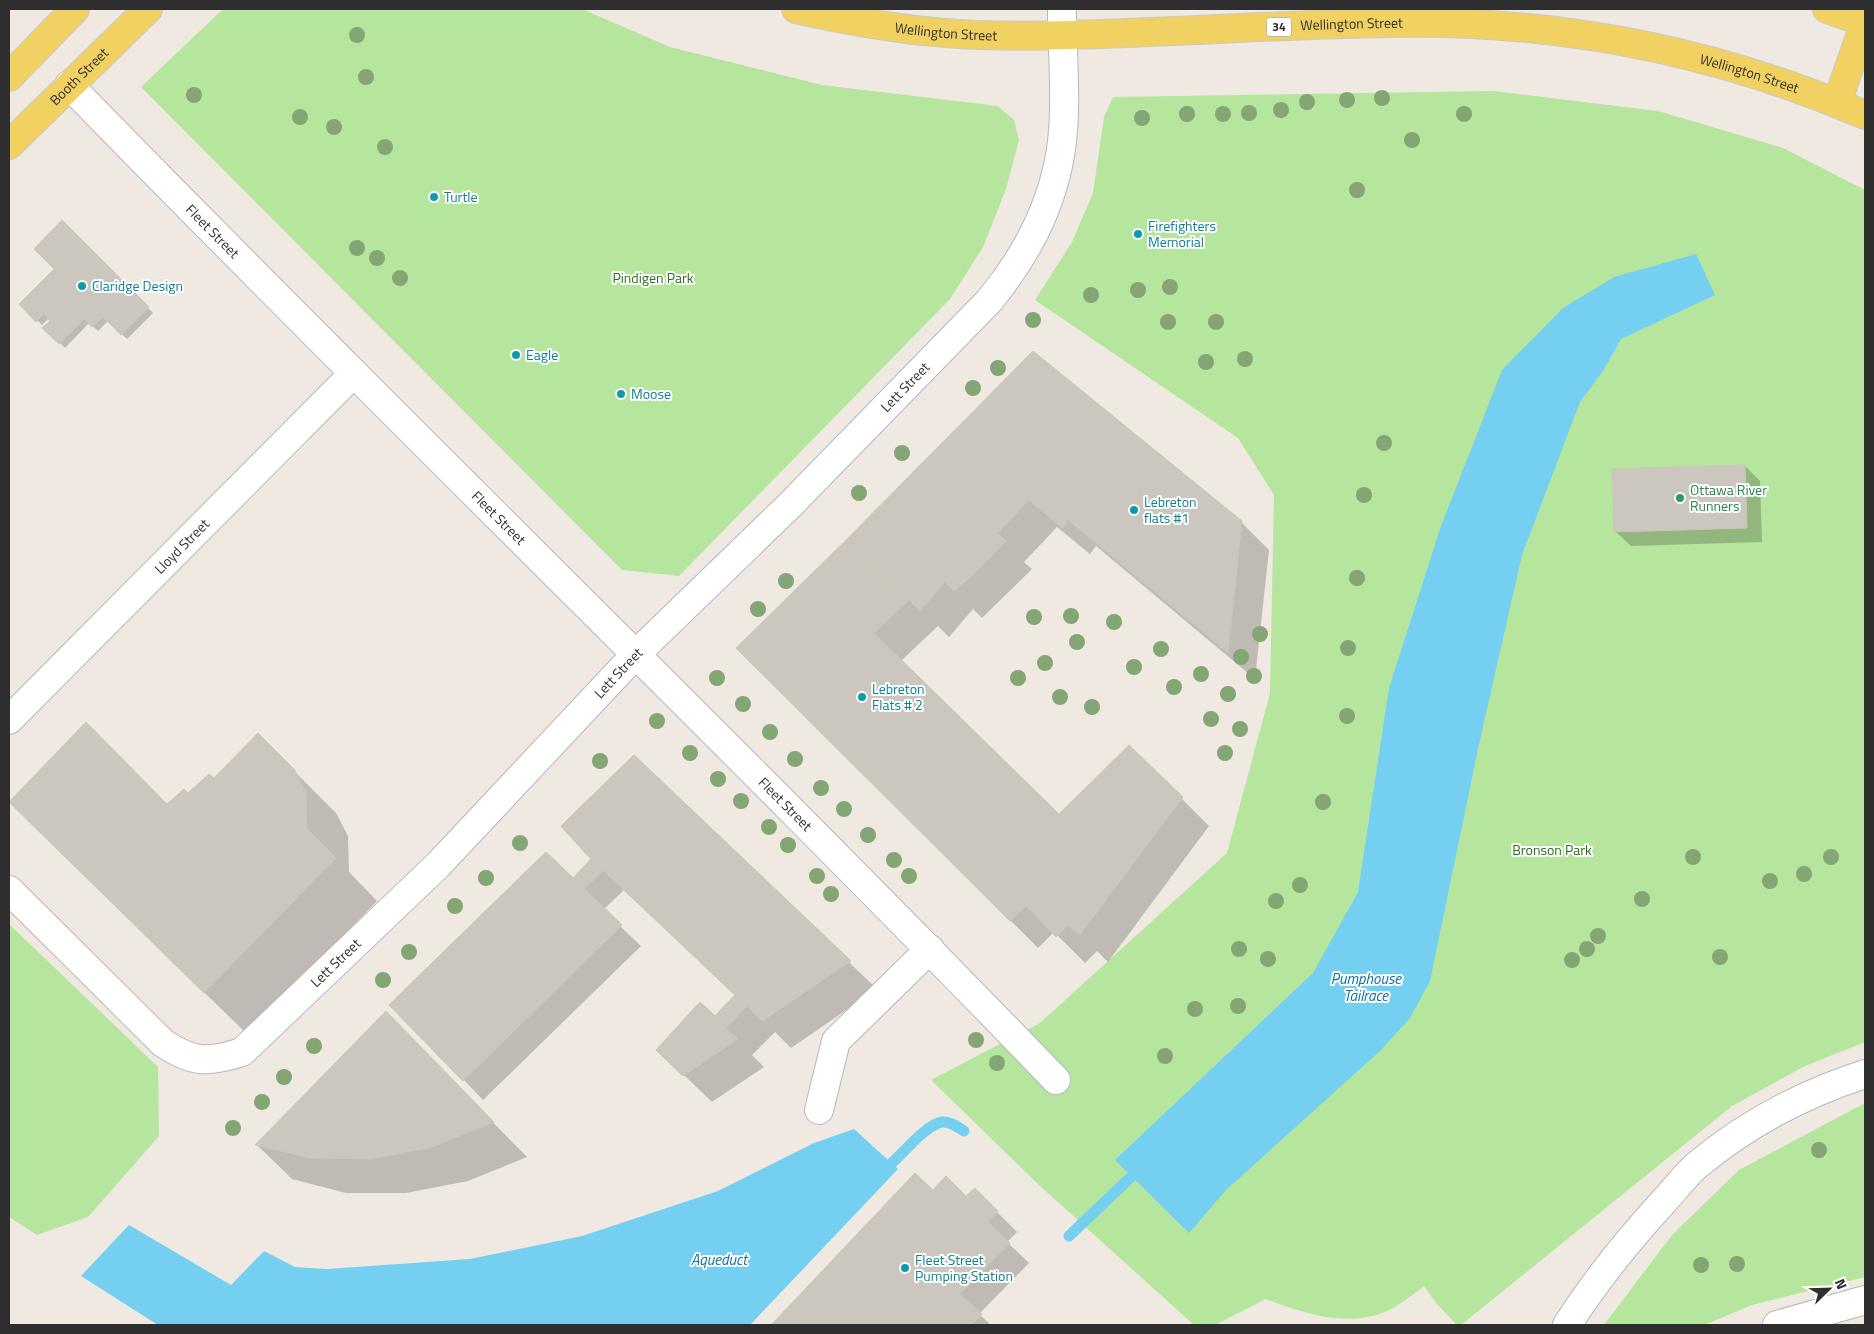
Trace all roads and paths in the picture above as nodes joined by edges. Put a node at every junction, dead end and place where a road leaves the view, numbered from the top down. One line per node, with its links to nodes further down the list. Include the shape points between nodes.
1 (75, 9): 8 (main road)
2 (148, 9): 9 (main road, Booth Street)
3 (796, 9): 7 (main road, Wellington Street / 34, via 838,19 946,33)
4 (1062, 9): 7 (street, Lett Street)
5 (1827, 9): 6 (main road)
6 (1865, 22): 10 (main road)
7 (1062, 36): 10 (main road, Wellington Street / 34, via 1390,22 1540,29 1597,36 1682,53 1777,80); 14 (street, Lett Street, via 1062,123 1058,165 1032,239 1010,275 989,301 789,506)
8 (9, 77)
9 (70, 85): 12 (main road, Booth Street); 13 (street, Fleet Street)
10 (1837, 103): 11 (main road, Wellington Street / 34)
11 (1865, 115)
12 (9, 146)
13 (354, 373): 14 (street, Fleet Street); 15 (street, Lloyd Street)
14 (635, 655): 16 (street, Lett Street, via 438,865 242,1052 201,1060 182,1056 163,1043); 17 (street, Fleet Street)
15 (9, 720)
16 (9, 890)
17 (930, 949): 19 (street, Fleet Street); 20 (street, via 836,1041)
18 (1865, 1074): 22 (street, via 1788,1104 1695,1167 1633,1234)
19 (1056, 1080)
20 (819, 1110)
21 (1865, 1300): 23 (street)
22 (1567, 1325)
23 (1777, 1325)

